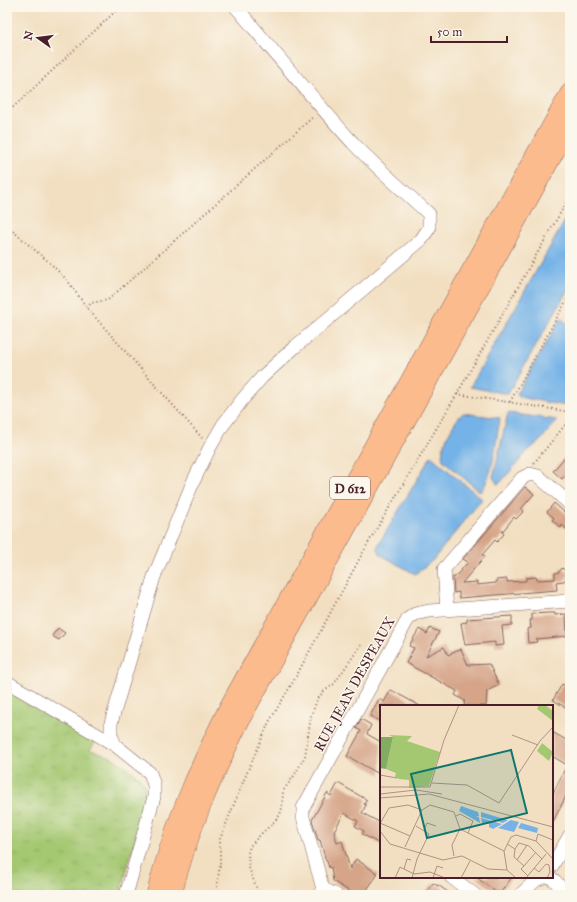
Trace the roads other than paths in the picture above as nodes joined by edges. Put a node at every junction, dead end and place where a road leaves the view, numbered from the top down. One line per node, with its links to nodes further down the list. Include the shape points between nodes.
1 (236, 7): 9 (street, via 284,66 354,144 429,214 429,228 421,240 262,377 242,400 210,447 154,577 111,723 111,735)
2 (570, 93): 5 (highway, D 612)
3 (570, 124): 19 (highway, D 612, via 240,718 200,808)
4 (570, 504): 7 (street, via 538,476 530,474 522,478 444,569)
5 (316, 550): 17 (highway, via 290,582 204,728 160,833); 18 (highway, D 612, via 246,674 208,749 180,815)
6 (570, 601): 7 (street, RUE JEAN DESPEAUX)
7 (447, 610): 15 (street, RUE JEAN DESPEAUX, via 415,614 408,619 303,808 303,817)
8 (7, 682): 9 (street)
9 (115, 745): 16 (street, via 150,773 154,785 154,797)
10 (570, 835): 11 (street)
11 (553, 864)
12 (452, 878): 21 (street)
13 (541, 878): 22 (street)
14 (551, 878): 23 (street)
15 (323, 892): 20 (street)
16 (126, 895)
17 (143, 895)
18 (156, 895)
19 (172, 895)
20 (336, 895)
21 (475, 895)
22 (520, 895)
23 (568, 895)

